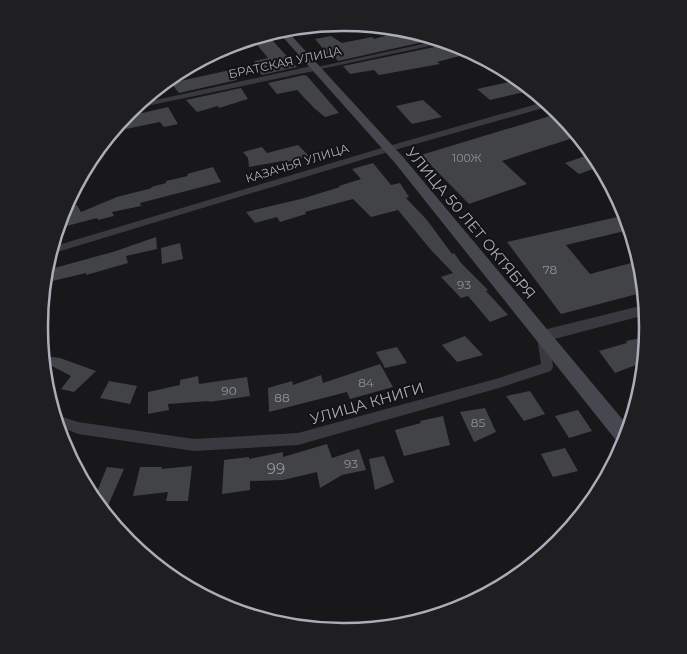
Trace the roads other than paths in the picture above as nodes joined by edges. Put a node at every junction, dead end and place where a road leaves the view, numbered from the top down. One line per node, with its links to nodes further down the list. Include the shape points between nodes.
1 (288, 37): 3 (main road, УЛИЦА 50 ЛЕТ ОКТЯБРЯ)
2 (430, 44): 3 (street, БРАТСКАЯ УЛИЦА)
3 (316, 68): 4 (street, БРАТСКАЯ УЛИЦА); 6 (main road, УЛИЦА 50 ЛЕТ ОКТЯБРЯ)
4 (150, 104)
5 (540, 106): 6 (street, КАЗАЧЬЯ УЛИЦА)
6 (388, 149): 7 (street, КАЗАЧЬЯ УЛИЦА); 9 (main road, УЛИЦА 50 ЛЕТ ОКТЯБРЯ)
7 (58, 249)
8 (639, 312): 9 (street)
9 (543, 336): 10 (street, УЛИЦА КНИГИ, via 547,367 298,439 194,445 78,428); 11 (main road, УЛИЦА 50 ЛЕТ ОКТЯБРЯ)
10 (63, 422)
11 (620, 431)

